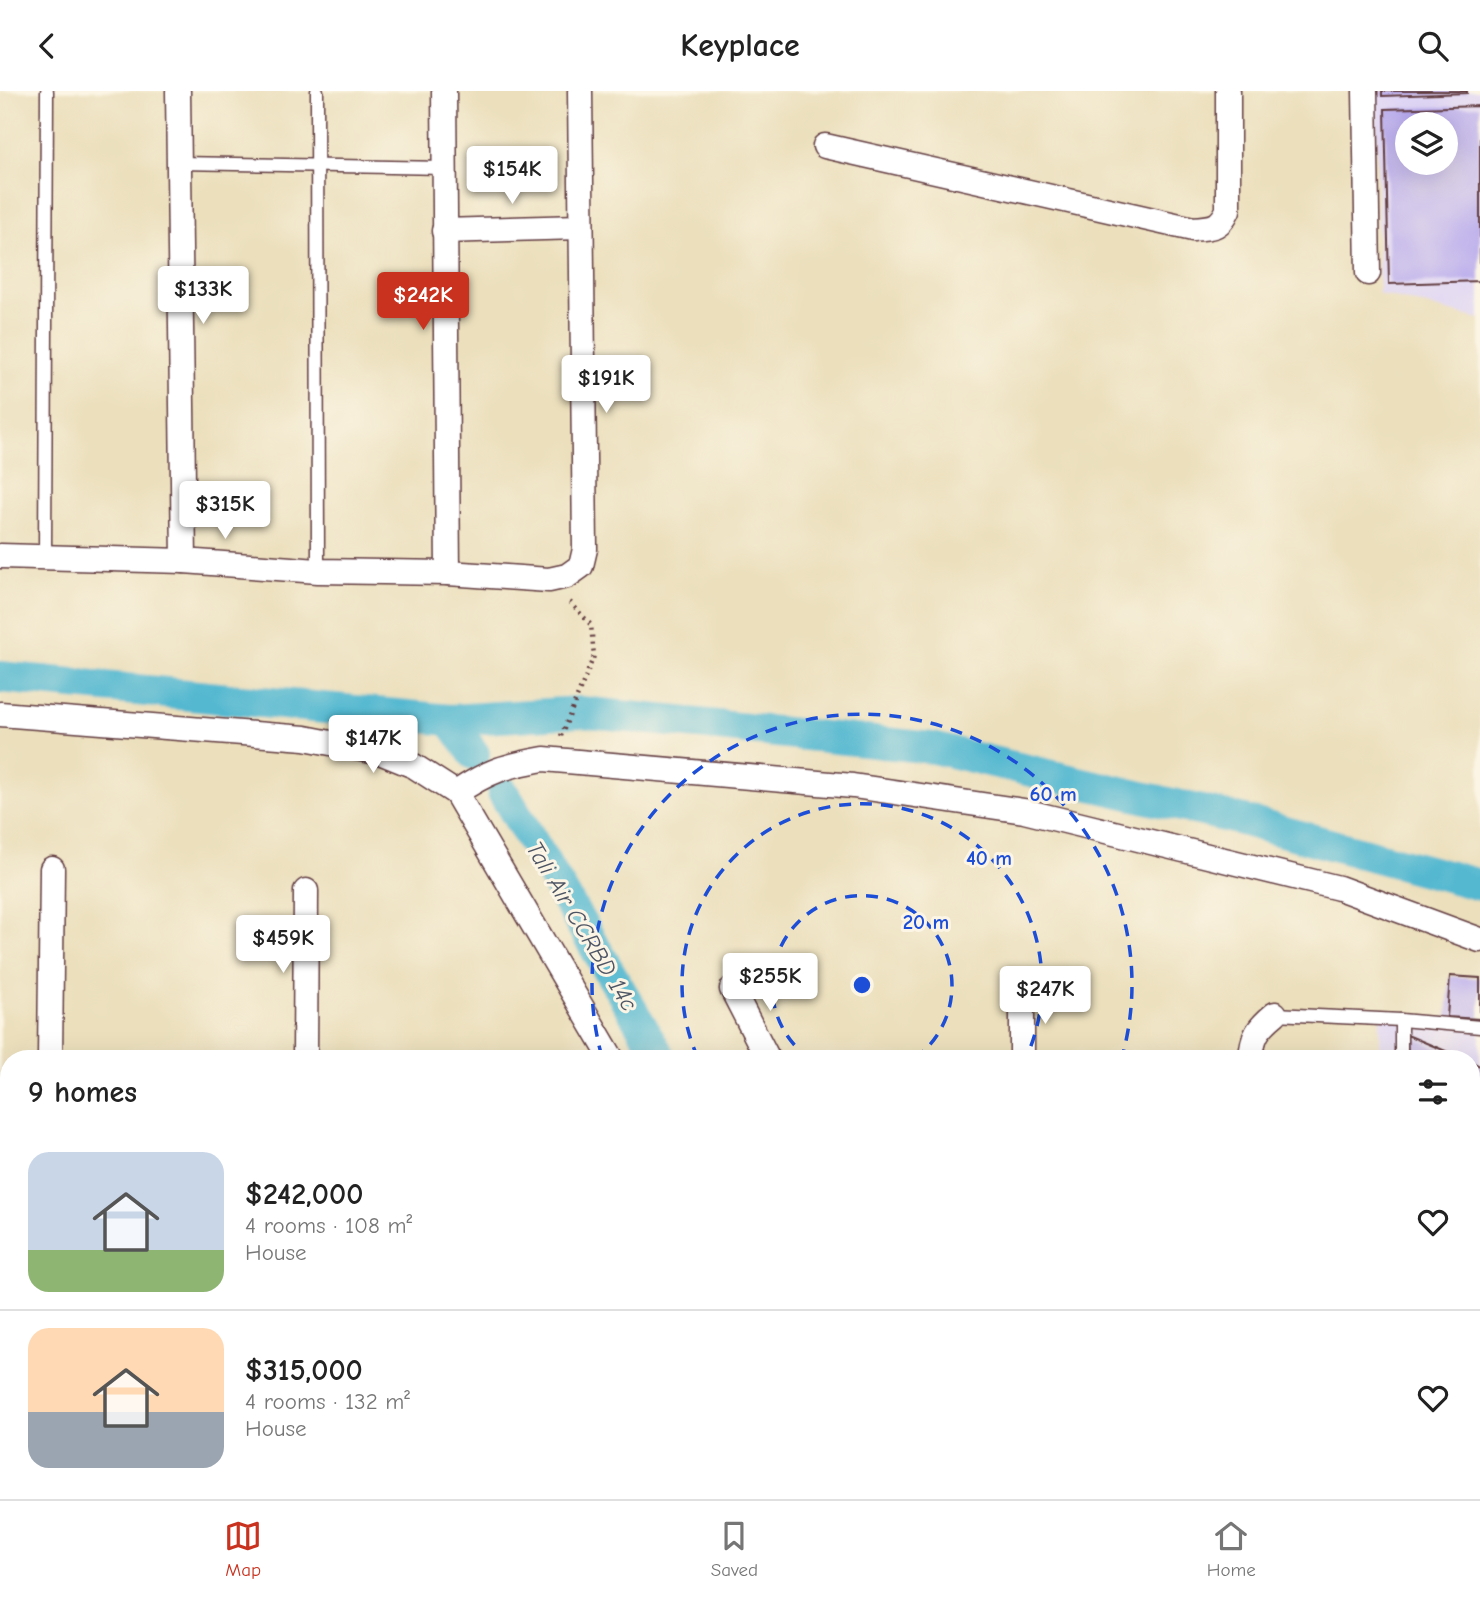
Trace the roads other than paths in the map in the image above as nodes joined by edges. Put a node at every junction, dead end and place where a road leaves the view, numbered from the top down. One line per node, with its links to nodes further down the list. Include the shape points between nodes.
1 (47, 91): 16 (lane)
2 (178, 91): 9 (street)
3 (317, 91): 10 (lane)
4 (444, 91): 11 (street)
5 (580, 91): 12 (street)
6 (1228, 91): 8 (street, via 1228,210 1223,221 1213,227 1193,229)
7 (1365, 91): 14 (street)
8 (825, 146)
9 (178, 163): 10 (lane); 17 (street)
10 (317, 166): 11 (lane); 18 (lane)
11 (444, 168): 13 (street)
12 (580, 227): 13 (street); 19 (street, via 585,549 580,566 567,576 549,580)
13 (444, 230): 19 (street)
14 (1368, 273)
15 (0, 556): 16 (street)
16 (45, 557): 17 (street)
17 (184, 561): 18 (street)
18 (318, 571): 19 (street)
19 (448, 573)
20 (0, 714): 21 (street, via 305,738 382,753 414,766)
21 (456, 793): 24 (street, via 484,774 544,759 853,786 1024,811 1339,888); 32 (street)
22 (52, 869): 30 (street)
23 (306, 891): 31 (street)
24 (1480, 940)
25 (732, 989): 33 (street)
26 (1023, 994): 34 (street)
27 (1275, 1014): 28 (lane); 35 (street, via 1259,1027)
28 (1401, 1020): 29 (lane); 36 (lane)
29 (1480, 1027)
30 (50, 1050)
31 (305, 1050)
32 (607, 1050)
33 (763, 1050)
34 (1022, 1050)
35 (1252, 1050)
36 (1401, 1050)

